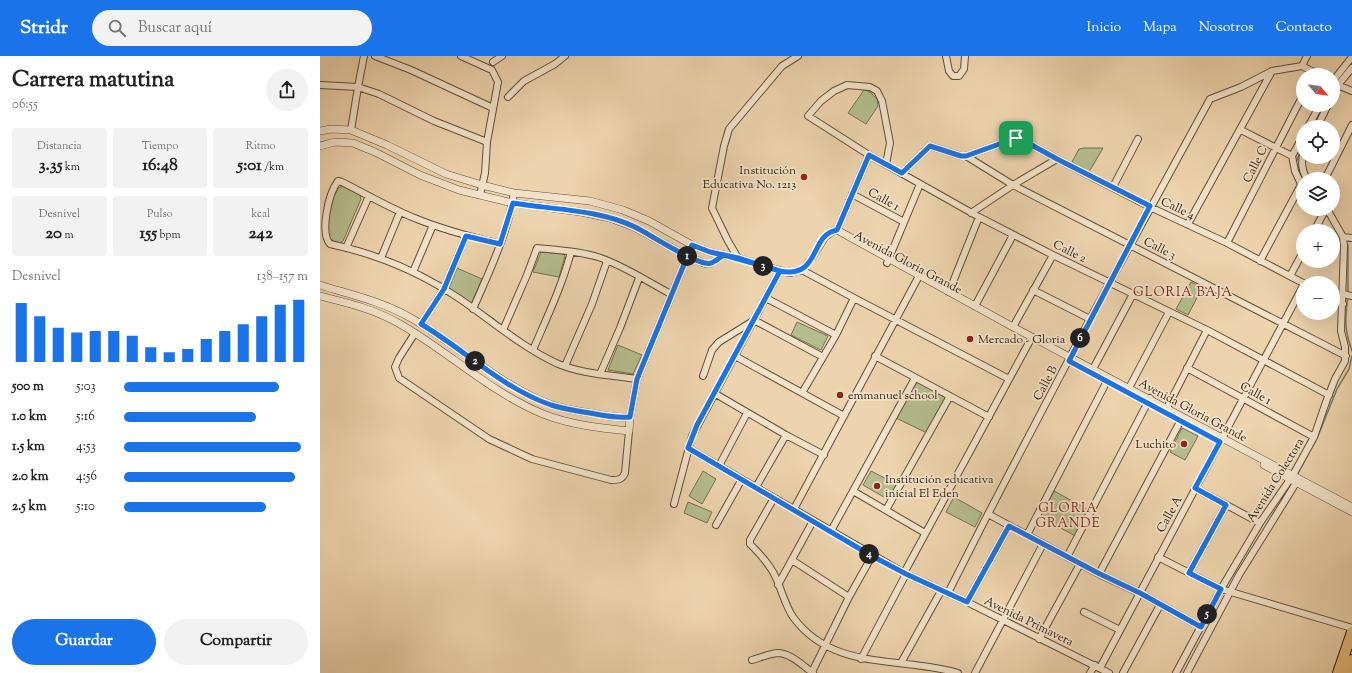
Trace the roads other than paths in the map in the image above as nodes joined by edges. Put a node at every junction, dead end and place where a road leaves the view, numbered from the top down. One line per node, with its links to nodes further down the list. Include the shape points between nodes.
1 (364, 56): 21 (street)
2 (375, 56): 24 (street)
3 (461, 56): 24 (street, via 492,70 498,82)
4 (502, 56): 12 (street)
5 (565, 56): 23 (street, via 524,81)
6 (798, 56): 80 (street, via 782,66 728,129 712,208)
7 (946, 56): 8 (street, via 949,71 953,76 959,76 964,69)
8 (964, 56)
9 (1301, 56): 13 (street)
10 (1307, 56): 13 (street)
11 (1352, 56): 17 (street)
12 (493, 62)
13 (1302, 66): 14 (street); 16 (street)
14 (1306, 68)
15 (1352, 68): 18 (street)
16 (1272, 71): 30 (street); 56 (street, Calle B, via 1210,99)
17 (1340, 75)
18 (1340, 79)
19 (320, 85): 21 (street)
20 (1340, 85): 22 (street)
21 (358, 87): 29 (street); 33 (street)
22 (1352, 91)
23 (508, 98)
24 (493, 108): 33 (street)
25 (1296, 109): 35 (street, Calle C)
26 (1352, 125): 43 (street)
27 (320, 127): 28 (street)
28 (331, 129): 29 (street); 31 (street)
29 (351, 130): 46 (street, via 446,174)
30 (1241, 130): 35 (street); 62 (street)
31 (320, 131)
32 (1138, 139): 48 (street)
33 (487, 142): 46 (street, via 487,160)
34 (320, 146): 51 (street, via 335,142 354,143 420,175)
35 (1276, 148): 39 (street); 70 (street, Calle C)
36 (1296, 149): 39 (street)
37 (869, 155): 41 (street, Calle 2); 41 (street, Calle 2, via 808,116 821,101 847,85 870,87 877,91 882,101 890,143); 50 (street)
38 (966, 156): 40 (street, Calle 4, via 1019,138); 44 (street, via 930,146); 47 (street, Calle 3)
39 (1292, 156): 42 (street)
40 (1057, 159): 47 (street); 48 (street, Calle 4)
41 (886, 164): 44 (street, Calle 2)
42 (1296, 172)
43 (1329, 172)
44 (902, 173): 45 (street, Calle 2)
45 (920, 184): 58 (street, Calle 2); 61 (street)
46 (482, 185): 49 (street); 51 (street)
47 (1013, 185): 58 (street); 73 (street, Calle 3)
48 (1113, 187): 56 (street, Calle 4)
49 (514, 193): 54 (street); 72 (street, via 590,201 624,210 650,221)
50 (852, 194): 61 (street, Calle 1); 64 (street)
51 (480, 195): 54 (street)
52 (1296, 195): 83 (street)
53 (368, 196): 55 (street, via 338,181); 57 (street); 74 (street)
54 (513, 203): 71 (street); 78 (street, via 610,218 634,227)
55 (322, 206): 74 (street, via 323,237 330,244)
56 (1150, 206): 62 (street, Calle 4); 73 (street, Calle B)
57 (400, 212): 63 (street); 79 (street)
58 (971, 212): 60 (street, Calle 2)
59 (1332, 216): 69 (street)
60 (979, 217): 67 (street, Calle 2); 96 (street)
61 (904, 222): 82 (street)
62 (1188, 224): 70 (street, Calle 4)
63 (433, 225): 68 (street); 87 (street)
64 (837, 230): 66 (street, Avenida Gloria Grande); 82 (street, Avenida Gloria Grande)
65 (1352, 230): 69 (street)
66 (828, 233): 82 (street, Avenida Gloria Grande); 85 (street)
67 (1013, 235): 77 (street, Calle 2); 106 (street)
68 (466, 236): 71 (street); 94 (street)
69 (1348, 237): 99 (street)
70 (1227, 243): 83 (street, Calle 4)
71 (500, 244): 107 (street)
72 (692, 245): 76 (street); 78 (street)
73 (1130, 245): 92 (street, Calle B); 113 (street, Calle 3)
74 (346, 248): 79 (street)
75 (571, 252): 81 (street); 115 (street, via 537,248); 120 (street, via 564,277)
76 (724, 255): 78 (street, via 710,264); 80 (street)
77 (1053, 255): 92 (street, Calle 2); 95 (street)
78 (687, 256): 97 (street)
79 (381, 258): 87 (street)
80 (738, 258): 86 (street)
81 (607, 261): 90 (street); 127 (street, via 592,304)
82 (888, 261): 89 (street, Avenida Gloria Grande)
83 (1260, 261): 88 (street, Calle 4)
84 (1296, 265): 88 (street)
85 (802, 270): 86 (street, via 789,273); 103 (street)
86 (780, 271): 102 (street)
87 (413, 272): 94 (street)
88 (1290, 276): 91 (street, Calle 4)
89 (918, 277): 96 (street, Avenida Gloria Grande); 111 (street); 119 (street, Avenida Gloria Grande)
90 (639, 278): 97 (street); 130 (street)
91 (1296, 279)
92 (1110, 282): 98 (street, Calle 2); 109 (street, Calle B)
93 (320, 285): 112 (street, via 388,307)
94 (444, 289): 107 (street); 112 (street)
95 (1033, 290): 109 (street); 114 (street)
96 (949, 292): 106 (street, Avenida Gloria Grande)
97 (671, 294): 133 (street)
98 (1133, 294): 108 (street, Calle 2); 129 (street)
99 (1343, 294): 101 (street); 105 (street)
100 (320, 296): 117 (street, via 360,306)
101 (1352, 296)
102 (766, 298): 110 (street); 118 (street)
103 (854, 298): 111 (street); 118 (street)
104 (1296, 299): 113 (street, Calle A)
105 (1342, 304): 123 (street, via 1341,331)
106 (975, 306): 114 (street, Avenida Gloria Grande)
107 (473, 309): 115 (street)
108 (1169, 312): 116 (street, Calle 2); 136 (street)
109 (1090, 319): 125 (street, Calle B)
110 (754, 320): 121 (street); 124 (street); 131 (street, via 719,342 712,350)
111 (896, 320): 122 (street); 134 (street)
112 (421, 324): 146 (street, via 533,397 567,409 616,418)
113 (1282, 324): 123 (street, Calle 3); 126 (street, Calle A)
114 (1013, 327): 119 (street, Avenida Gloria Grande)
115 (503, 330): 120 (street)
116 (1207, 330): 126 (street, Calle 2); 128 (street)
117 (415, 333): 149 (street, via 510,398 542,413 590,427); 149 (street, via 395,367 399,378 489,439 532,459 618,480 625,473)
118 (836, 335): 124 (street)
119 (1031, 339): 125 (street, Avenida Gloria Grande); 134 (street)
120 (534, 350): 127 (street)
121 (735, 356): 137 (street); 138 (street)
122 (875, 356): 132 (street); 145 (street)
123 (1346, 356): 139 (street, Avenida Colectora)
124 (823, 357): 138 (street)
125 (1070, 359): 129 (street, Avenida Gloria Grande); 135 (street, Avenida Gloria Grande); 168 (street, Calle B)
126 (1264, 359): 139 (street, Calle 2); 141 (street, Calle A)
127 (565, 366): 130 (street)
128 (1187, 368): 141 (street, Calle 1); 143 (street)
129 (1093, 369): 136 (street, Avenida Gloria Grande)
130 (600, 374): 133 (street)
131 (703, 376)
132 (915, 378): 140 (street); 160 (street)
133 (637, 379): 146 (street)
134 (1010, 379): 147 (street)
135 (1107, 381): 142 (street, Avenida Gloria Grande); 175 (street)
136 (1129, 388): 142 (street, Avenida Gloria Grande)
137 (714, 393): 144 (street); 153 (street)
138 (802, 393): 145 (street)
139 (1329, 395): 151 (street, Avenida Colectora)
140 (950, 396): 147 (street); 166 (street)
141 (1243, 398): 151 (street, Calle 1); 152 (street, Calle A)
142 (1148, 400): 143 (street, Avenida Gloria Grande); 148 (street, Avenida Gloria Grande); 178 (street)
143 (1167, 408): 152 (street, Avenida Gloria Grande)
144 (747, 413): 150 (street); 155 (street)
145 (844, 416): 154 (street)
146 (630, 417): 149 (street)
147 (989, 417): 174 (street)
148 (1180, 420): 152 (street, Avenida Gloria Grande); 184 (street)
149 (629, 431)
150 (786, 435): 154 (street); 158 (street)
151 (1314, 437): 157 (street, Avenida Colectora)
152 (1221, 440): 157 (street, Avenida Gloria Grande); 159 (street, Calle A)
153 (688, 448): 155 (street, Avenida Primavera); 162 (street)
154 (824, 455): 165 (street)
155 (719, 466): 156 (street, Avenida Primavera)
156 (742, 478): 158 (street, Avenida Primavera); 171 (street)
157 (1293, 479): 164 (street, Avenida Gloria Grande); 167 (street, Avenida Gloria Grande); 170 (street, Avenida Colectora); 188 (street, Avenida Colectora)
158 (756, 486): 161 (street, Avenida Primavera)
159 (1195, 488): 163 (street); 179 (street, Calle A)
160 (853, 491): 166 (street); 173 (street)
161 (774, 498): 165 (street, Avenida Primavera); 185 (street, via 750,544 772,571)
162 (674, 504)
163 (1226, 505): 170 (street); 182 (street)
164 (1352, 507)
165 (794, 508): 169 (street, Avenida Primavera)
166 (886, 510): 174 (street)
167 (1352, 512)
168 (988, 514): 172 (street); 189 (street, Calle B)
169 (813, 521): 173 (street, Avenida Primavera); 180 (street)
170 (1260, 523): 186 (street, Avenida Colectora)
171 (716, 525)
172 (1009, 526): 175 (street); 192 (street)
173 (832, 531): 177 (street, Avenida Primavera)
174 (926, 533): 183 (street)
175 (1026, 535): 176 (street)
176 (1043, 544): 178 (street); 195 (street)
177 (872, 556): 183 (street, Avenida Primavera); 191 (street)
178 (1067, 557): 181 (street)
179 (1158, 557): 182 (street); 190 (street, Calle A)
180 (792, 560): 185 (street); 191 (street)
181 (1080, 564): 184 (street); 200 (street)
182 (1189, 573): 186 (street)
183 (905, 574): 187 (street, Avenida Primavera); 202 (street)
184 (1100, 574): 190 (street)
185 (778, 585): 201 (street, via 793,617 807,633)
186 (1221, 589): 188 (street); 196 (street, Avenida Colectora)
187 (941, 591): 189 (street, Avenida Primavera); 205 (street)
188 (1231, 592): 197 (street); 214 (street, Avenida Colectora)
189 (948, 593): 192 (street, Avenida Primavera)
190 (1140, 593): 193 (street); 198 (street, Calle A)
191 (849, 597): 201 (street)
192 (967, 602): 195 (street, Avenida Primavera)
193 (1160, 605): 196 (street); 212 (street)
194 (1084, 612): 198 (street)
195 (1002, 621): 200 (street, Avenida Primavera); 209 (street)
196 (1201, 627): 213 (street, Avenida Colectora)
197 (1352, 628)
198 (1120, 630): 206 (street, Calle A)
199 (1352, 632): 215 (highway)
200 (1039, 639): 206 (street, Avenida Primavera)
201 (825, 646): 202 (street); 207 (street)
202 (861, 659): 205 (street)
203 (752, 660): 207 (street, via 777,653 785,654)
204 (1352, 660): 216 (highway)
205 (901, 663): 208 (street)
206 (1098, 667): 210 (street, Calle A); 211 (street, Avenida Primavera)
207 (813, 673)
208 (958, 673)
209 (975, 673)
210 (1090, 673)
211 (1109, 673)
212 (1123, 673)
213 (1176, 673)
214 (1187, 673)
215 (1338, 673)
216 (1348, 673)

